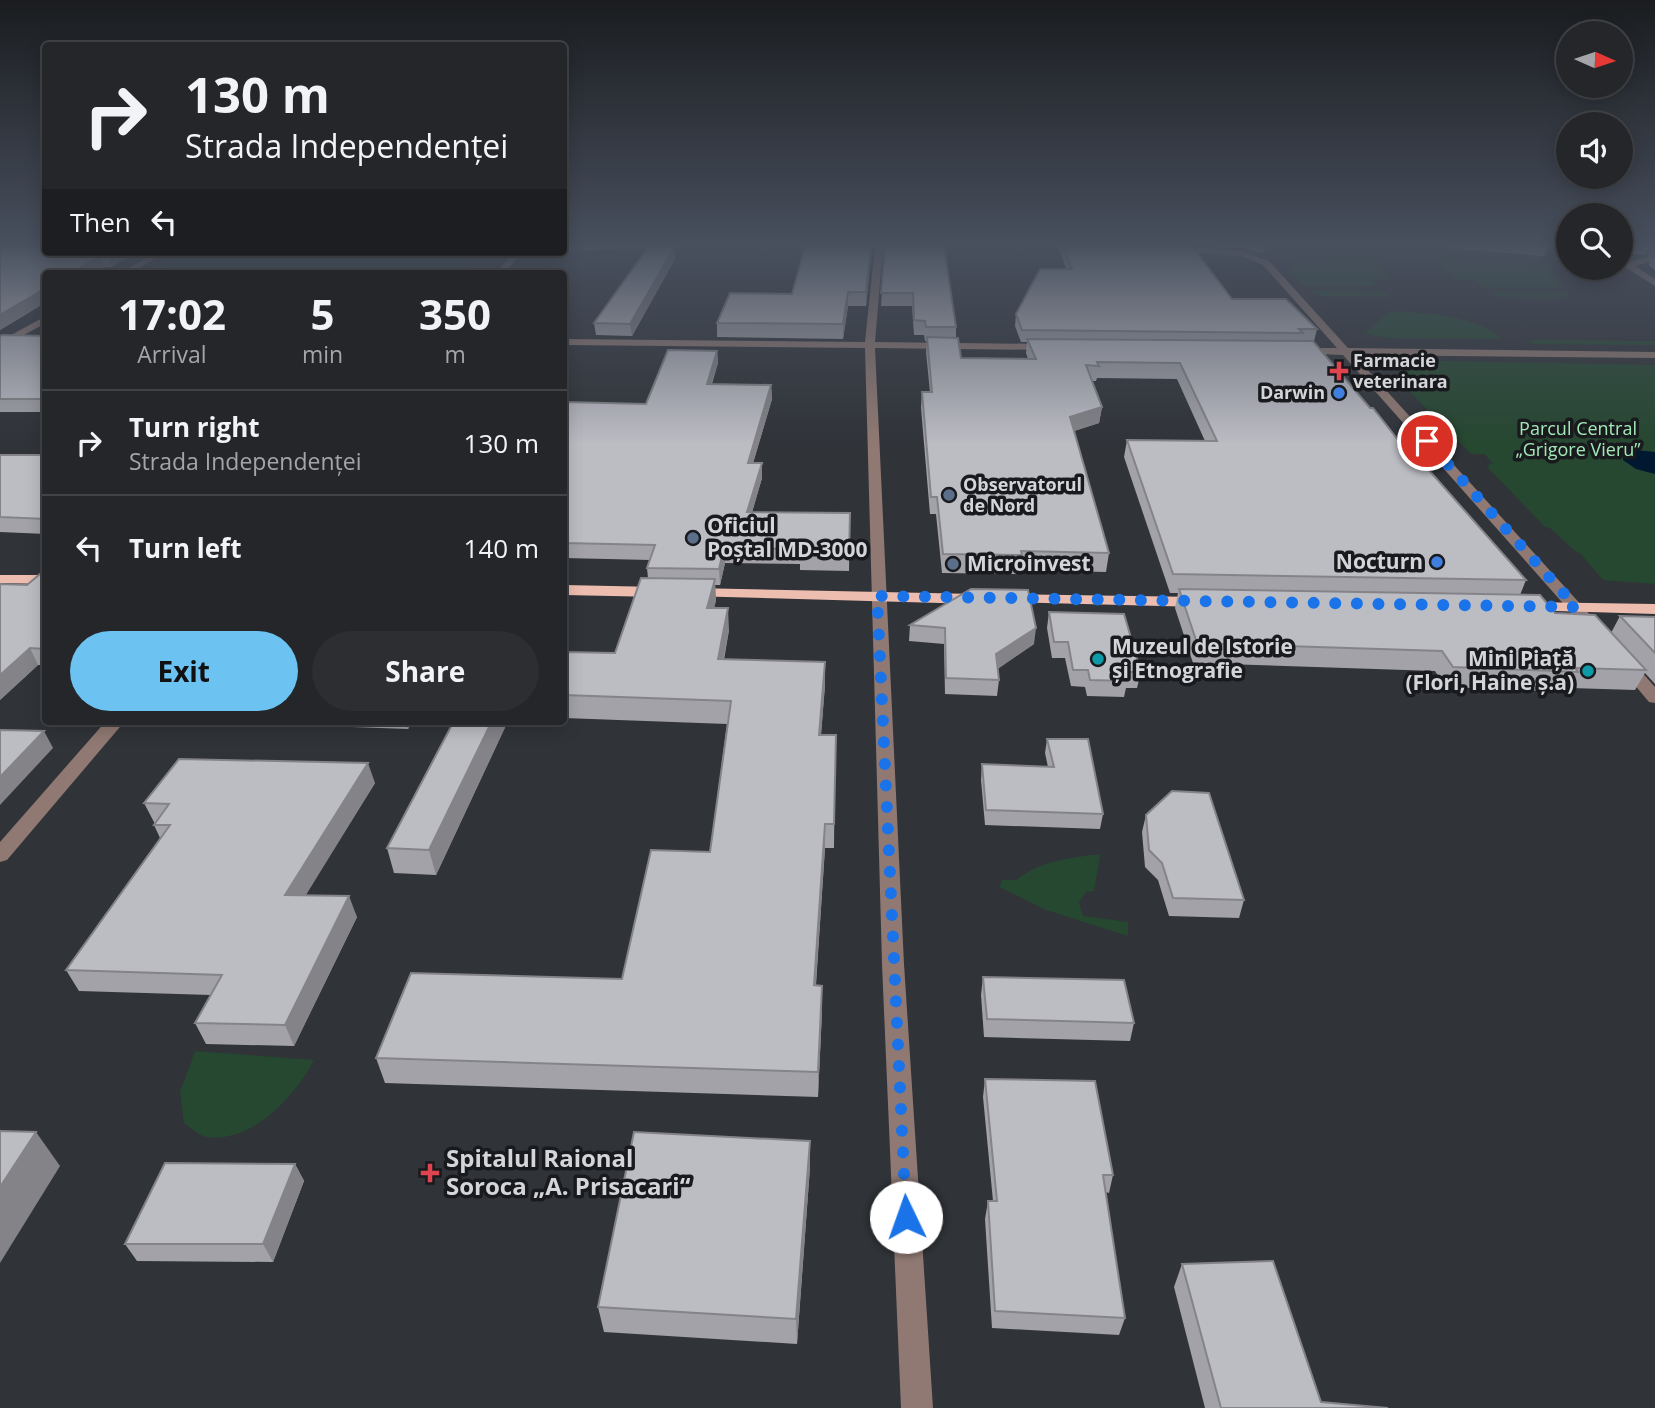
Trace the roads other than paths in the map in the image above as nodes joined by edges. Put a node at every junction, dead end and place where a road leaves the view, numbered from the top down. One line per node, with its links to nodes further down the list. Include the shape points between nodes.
1 (873, 312): 8 (street)
2 (1309, 312): 12 (street)
3 (42, 321): 5 (street)
4 (0, 334): 5 (street)
5 (18, 335): 6 (street); 9 (street)
6 (42, 335)
7 (567, 342): 8 (street)
8 (870, 344): 10 (street); 17 (street)
9 (0, 345)
10 (1063, 347)
11 (1284, 351): 12 (street)
12 (1344, 351): 13 (street); 20 (street)
13 (1655, 355)
14 (0, 579): 15 (main road)
15 (42, 580)
16 (567, 590): 17 (main road)
17 (877, 596): 18 (main road); 25 (street)
18 (1220, 602)
19 (1515, 607): 20 (main road)
20 (1576, 607): 21 (main road); 22 (street)
21 (1655, 609)
22 (1655, 698)
23 (113, 725): 24 (street)
24 (0, 855)
25 (917, 1408)

